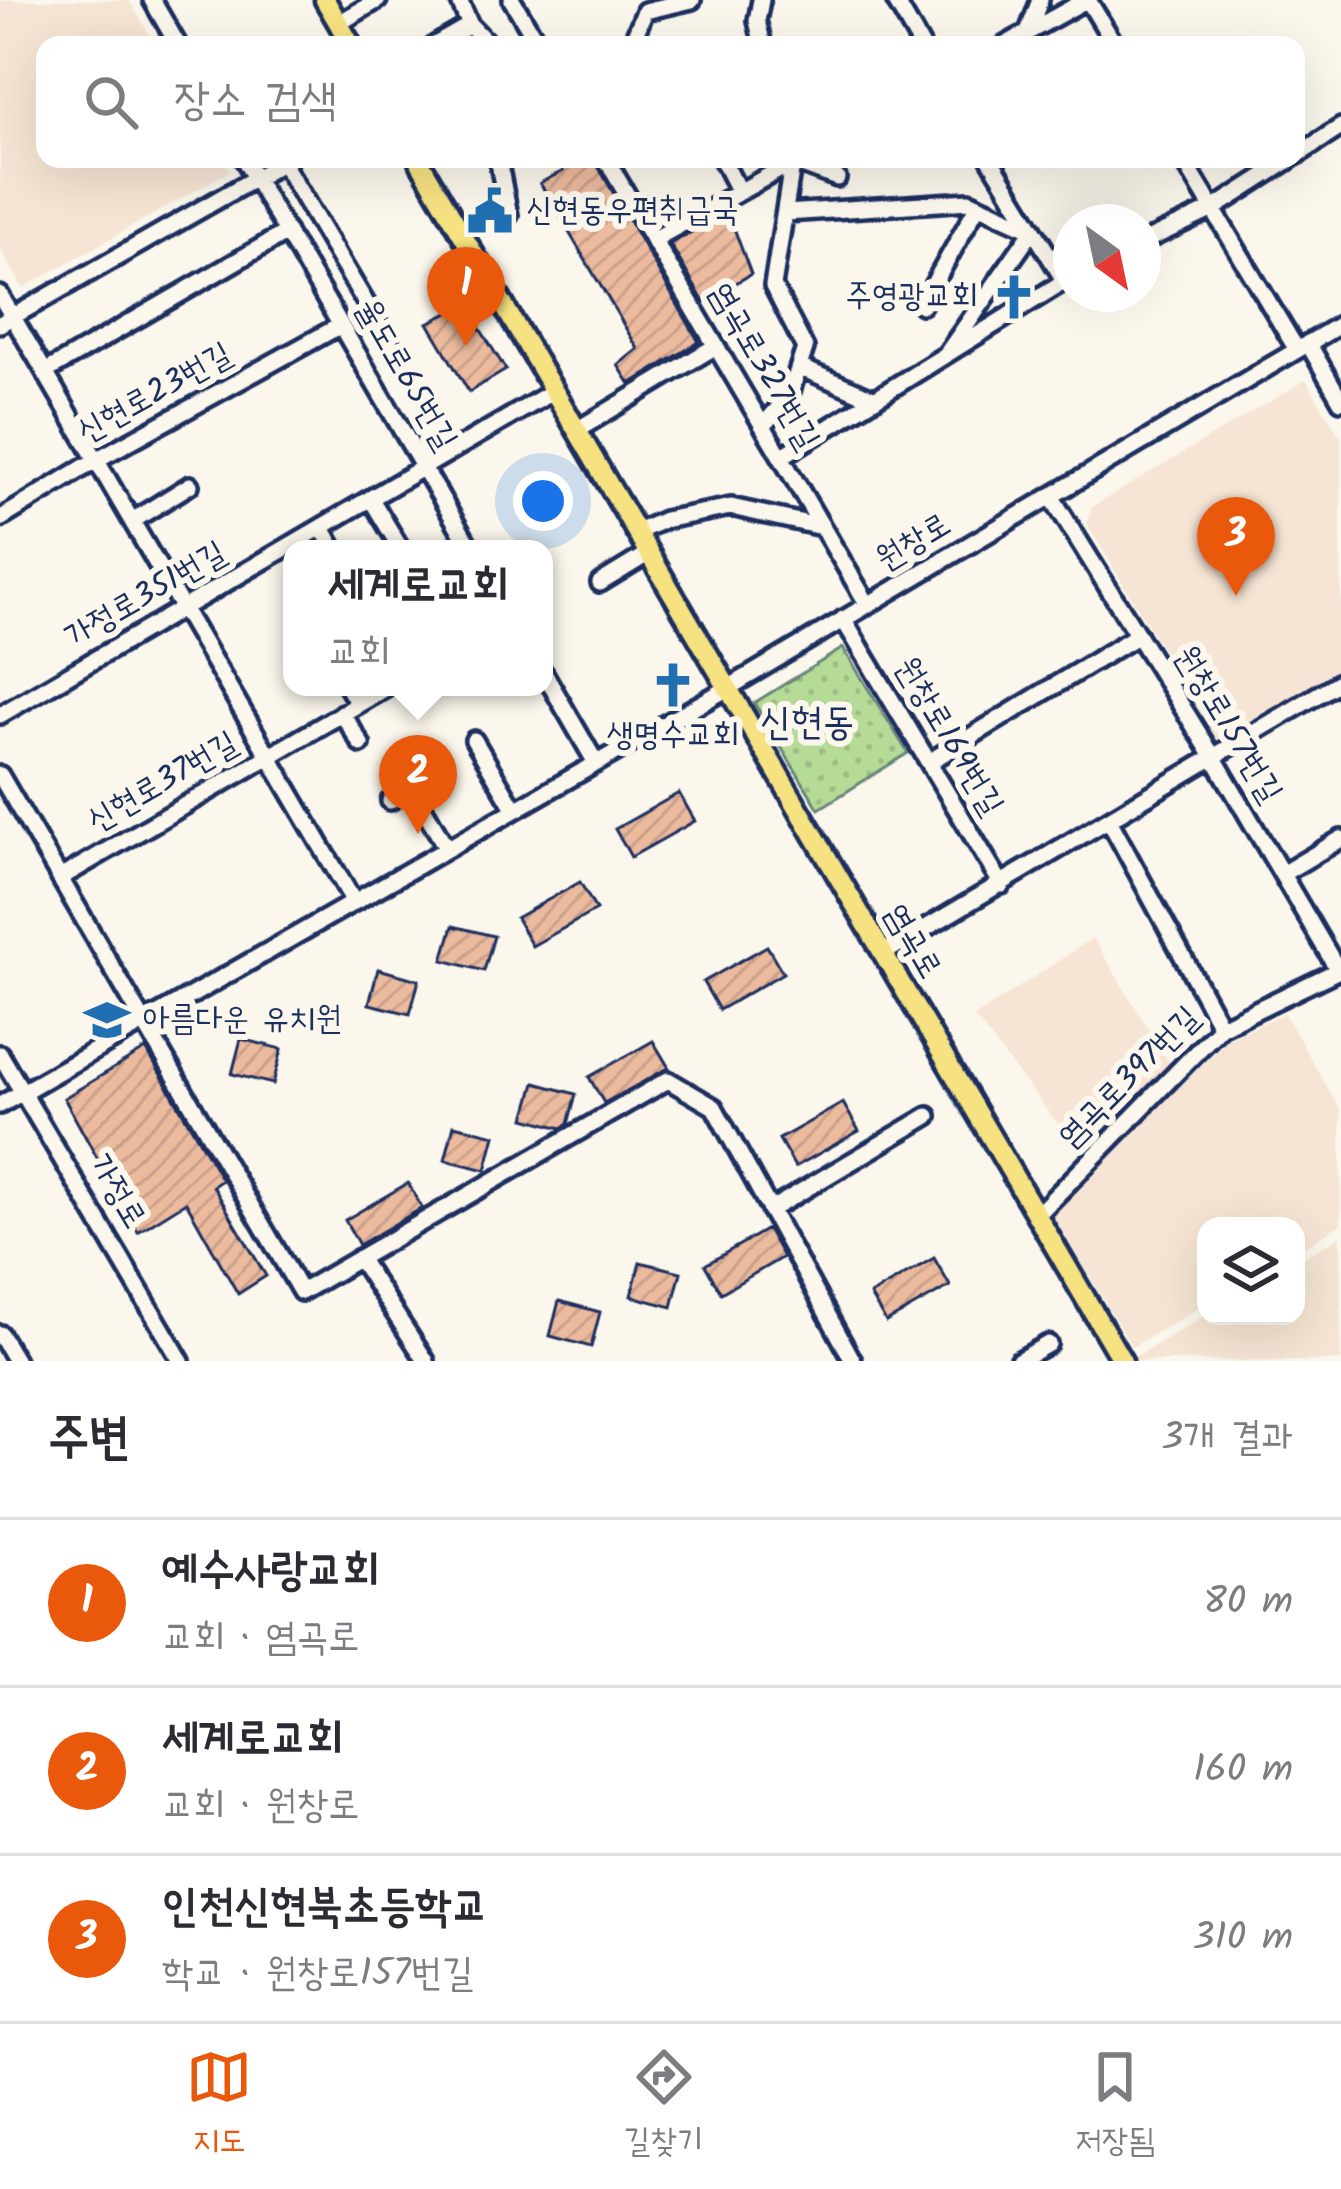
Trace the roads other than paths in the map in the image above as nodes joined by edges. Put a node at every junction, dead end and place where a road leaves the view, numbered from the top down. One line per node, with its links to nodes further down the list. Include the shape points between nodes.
1 (152, 0): 14 (street)
2 (325, 0): 11 (main road)
3 (378, 0): 11 (street)
4 (459, 0): 12 (street)
5 (512, 0): 18 (street)
6 (692, 0): 19 (street, via 645,11)
7 (760, 0): 20 (street)
8 (896, 0): 21 (street)
9 (1040, 0): 13 (street)
10 (1087, 0): 13 (street); 23 (street)
11 (339, 23): 15 (main road)
12 (470, 25): 16 (street); 17 (street)
13 (1028, 32): 22 (street)
14 (173, 36)
15 (347, 36)
16 (451, 36)
17 (480, 36)
18 (533, 36)
19 (635, 36)
20 (761, 36)
21 (916, 36)
22 (1021, 36)
23 (1109, 36)
24 (1341, 128): 25 (street)
25 (1305, 151)
26 (250, 168): 39 (street, 율도로65번길)
27 (274, 168): 39 (street)
28 (290, 168): 59 (street)
29 (428, 168): 64 (main road, 염곡로)
30 (500, 168): 45 (street)
31 (610, 168): 49 (street, 염곡로327번길)
32 (727, 168): 41 (street)
33 (782, 168): 41 (street)
34 (794, 168): 44 (street)
35 (814, 168): 40 (street)
36 (995, 168): 46 (street)
37 (1188, 168): 43 (street)
38 (1278, 168): 43 (street)
39 (256, 178): 47 (street, 율도로65번길); 54 (street)
40 (837, 178)
41 (740, 192): 49 (street)
42 (978, 205): 44 (street); 46 (street); 53 (street)
43 (1213, 209): 48 (street); 58 (street)
44 (786, 213): 61 (street, via 773,286 806,348)
45 (509, 214)
46 (1033, 230): 50 (street); 60 (street)
47 (286, 232): 56 (street, 율도로65번길); 62 (street)
48 (1161, 234)
49 (653, 240): 57 (street, 염곡로327번길)
50 (1053, 258)
51 (1053, 288): 60 (street)
52 (0, 296): 54 (street)
53 (922, 304)
54 (6, 320): 62 (street)
55 (1341, 324): 58 (street, 원창로)
56 (341, 325): 70 (street, 신현로23번길); 71 (street, 율도로65번길)
57 (716, 346): 67 (street, 염곡로327번길); 68 (street)
58 (1302, 346): 63 (street); 73 (street, 원창로)
59 (393, 350)
60 (947, 353): 65 (street)
61 (799, 367): 65 (street); 67 (street, via 790,394)
62 (45, 372): 70 (street)
63 (1332, 372): 66 (street)
64 (554, 391): 68 (main road, 염곡로); 71 (street, 가정로351번길)
65 (874, 399): 69 (street)
66 (1341, 401)
67 (763, 426): 69 (street, 염곡로327번길)
68 (577, 430): 79 (main road, 염곡로)
69 (781, 458): 77 (street, 염곡로327번길)
70 (96, 460): 75 (street, 신현로23번길); 76 (street)
71 (424, 468): 74 (street, 가정로351번길); 83 (street, 율도로65번길)
72 (190, 484): 76 (street)
73 (1052, 496): 87 (street, 원창로); 90 (street, 원창로157번길)
74 (371, 500): 78 (street, 가정로351번길); 82 (street)
75 (0, 519)
76 (132, 520): 88 (street)
77 (822, 527): 79 (street, via 731,507); 87 (street, 염곡로327번길)
78 (322, 528): 80 (street, 가정로351번길); 81 (street)
79 (637, 532): 85 (main road, 염곡로)
80 (301, 540)
81 (329, 540)
82 (395, 540)
83 (467, 540)
84 (283, 551): 88 (street, 가정로351번길)
85 (649, 553): 86 (street); 92 (main road, 염곡로)
86 (600, 583)
87 (868, 605): 89 (street, 원창로)
88 (183, 609): 98 (street, 가정로351번길); 101 (street)
89 (843, 619): 92 (street, 원창로); 103 (street, 원창로169번길)
90 (1138, 635): 102 (street, 원창로157번길); 103 (street, 원창로157번길)
91 (1341, 681): 102 (street)
92 (728, 688): 104 (street, 원창로); 115 (main road, 염곡로)
93 (553, 690): 104 (street)
94 (353, 696): 96 (street)
95 (372, 696): 96 (street, 신현로37번길)
96 (358, 704): 97 (street, 신현로37번길)
97 (342, 713): 100 (street); 101 (street, 신현로37번길)
98 (0, 716)
99 (474, 740): 107 (street)
100 (362, 744)
101 (269, 756): 112 (street, 신현로37번길); 114 (street)
102 (1214, 758): 108 (street); 111 (street, 원창로157번길)
103 (928, 762): 113 (street, 원창로169번길)
104 (596, 764): 107 (street, 원창로)
105 (0, 776): 112 (street)
106 (390, 800): 110 (street, via 412,788)
107 (515, 810): 110 (street, 원창로)
108 (1109, 820): 113 (street); 118 (street)
109 (1341, 839): 111 (street)
110 (447, 849): 114 (street, 원창로)
111 (1282, 874): 116 (street, 원창로157번길)
112 (59, 878): 117 (street)
113 (1002, 884): 115 (street)
114 (354, 902): 117 (street, 원창로)
115 (884, 953): 124 (main road, 염곡로)
116 (1339, 969): 118 (street, 염곡로397번길)
117 (144, 1023): 120 (street, 원창로); 125 (street, via 301,1292)
118 (1221, 1027): 124 (street, 염곡로397번길)
119 (0, 1054): 120 (street, 가정로)
120 (22, 1091): 121 (street, 원창로); 129 (street, 가정로)
121 (0, 1105)
122 (928, 1116): 123 (street)
123 (770, 1210): 125 (street, via 714,1107 668,1080); 131 (street)
124 (1037, 1215): 133 (main road, 염곡로)
125 (359, 1258): 130 (street)
126 (0, 1334): 128 (street)
127 (1048, 1344): 132 (street)
128 (16, 1361)
129 (181, 1361)
130 (426, 1361)
131 (853, 1361)
132 (1018, 1361)
133 (1123, 1361)

